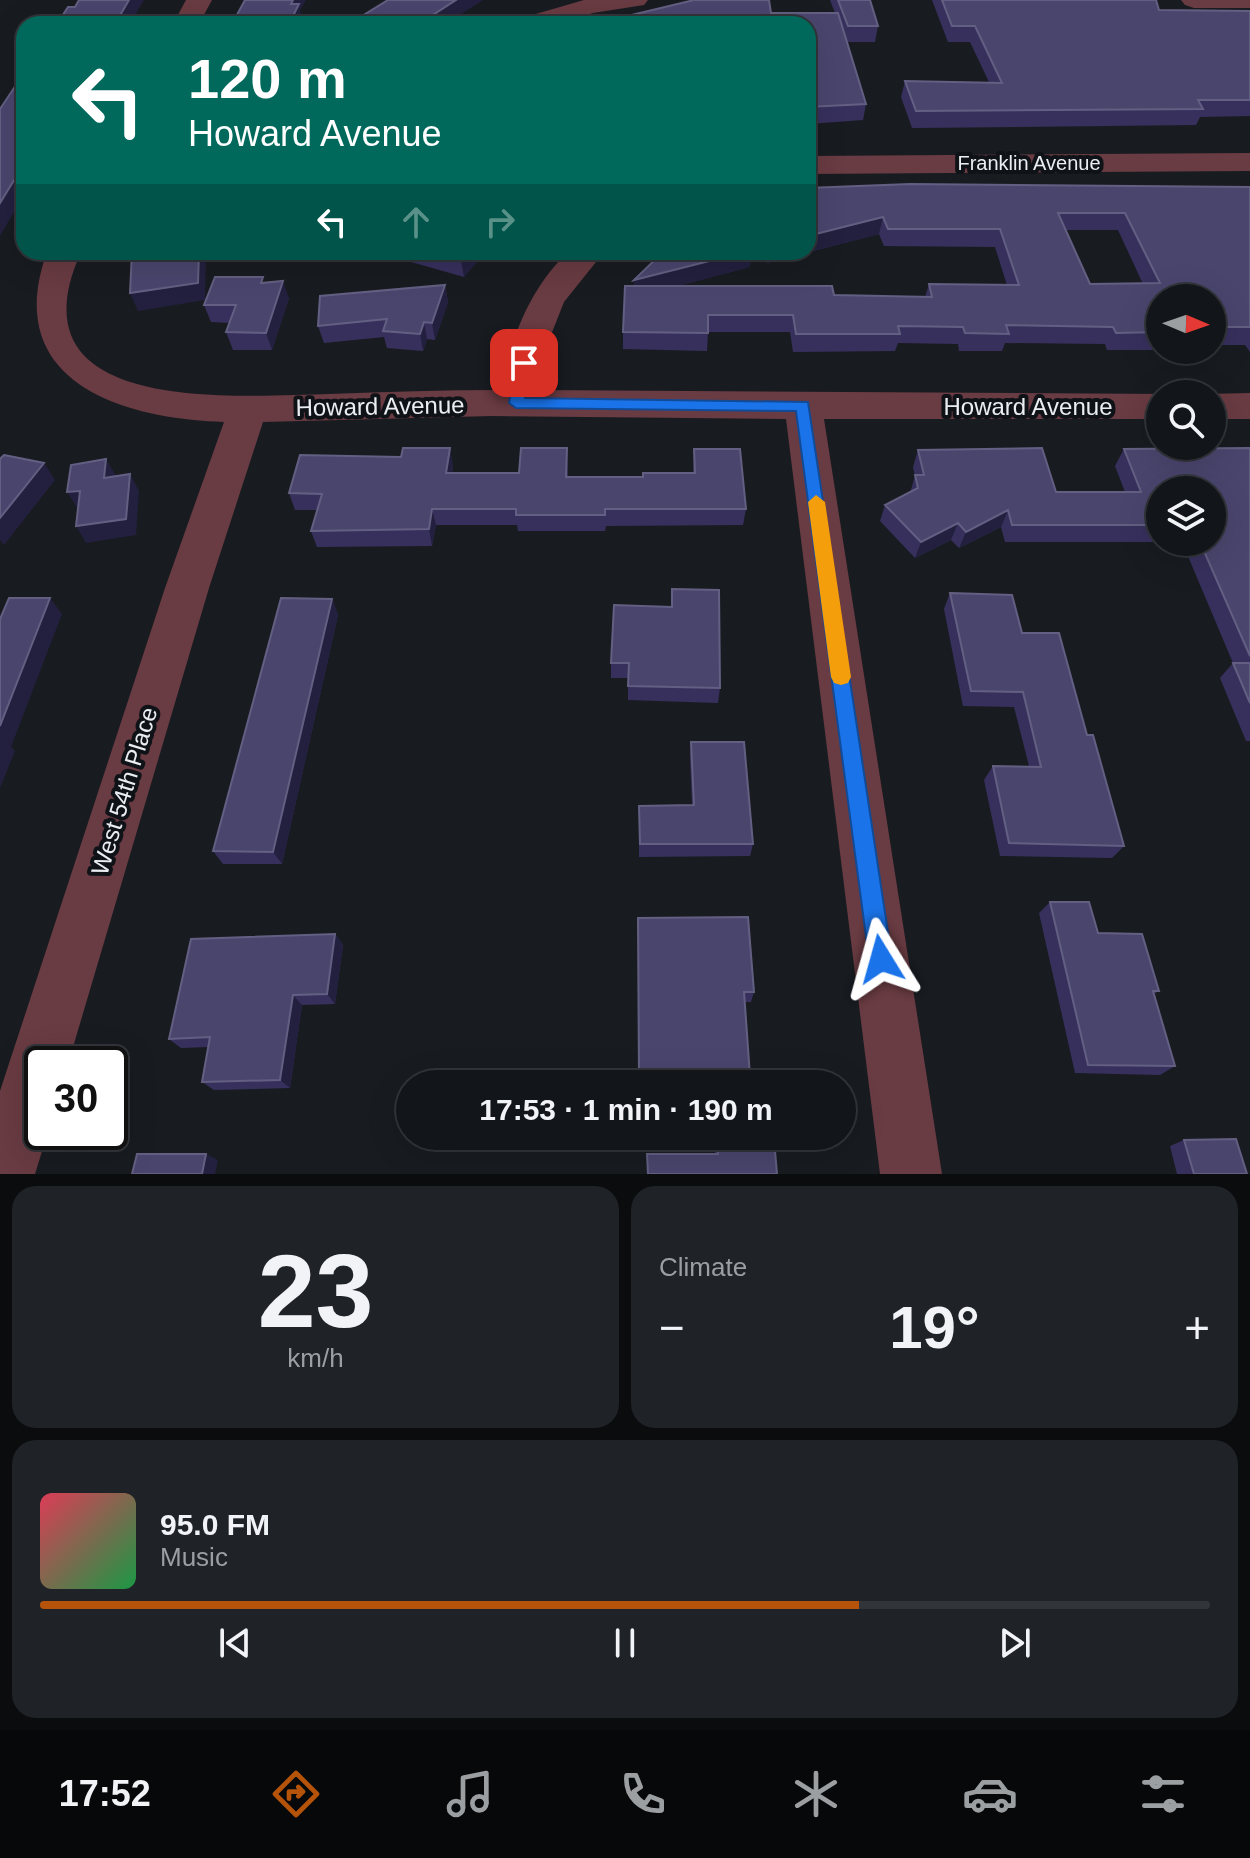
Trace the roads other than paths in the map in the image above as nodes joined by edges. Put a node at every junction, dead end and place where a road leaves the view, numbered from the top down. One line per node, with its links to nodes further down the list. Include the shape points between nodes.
1 (635, 0): 5 (street)
2 (1194, 0): 3 (street)
3 (1243, 0): 4 (street)
4 (1250, 0)
5 (557, 16)
6 (1250, 162): 7 (street, Franklin Avenue)
7 (816, 164)
8 (60, 260): 15 (street, Howard Avenue, via 50,279 48,325 61,354 86,377 126,395 166,403)
9 (578, 260): 10 (street, via 544,302 527,346)
10 (516, 403): 11 (street, Howard Avenue); 15 (street, Howard Avenue)
11 (803, 406): 12 (street, Howard Avenue); 17 (street)
12 (1146, 406)
13 (1226, 406): 14 (street)
14 (1250, 406)
15 (248, 409): 16 (street, West 54th Place)
16 (4, 1174)
17 (911, 1174)

